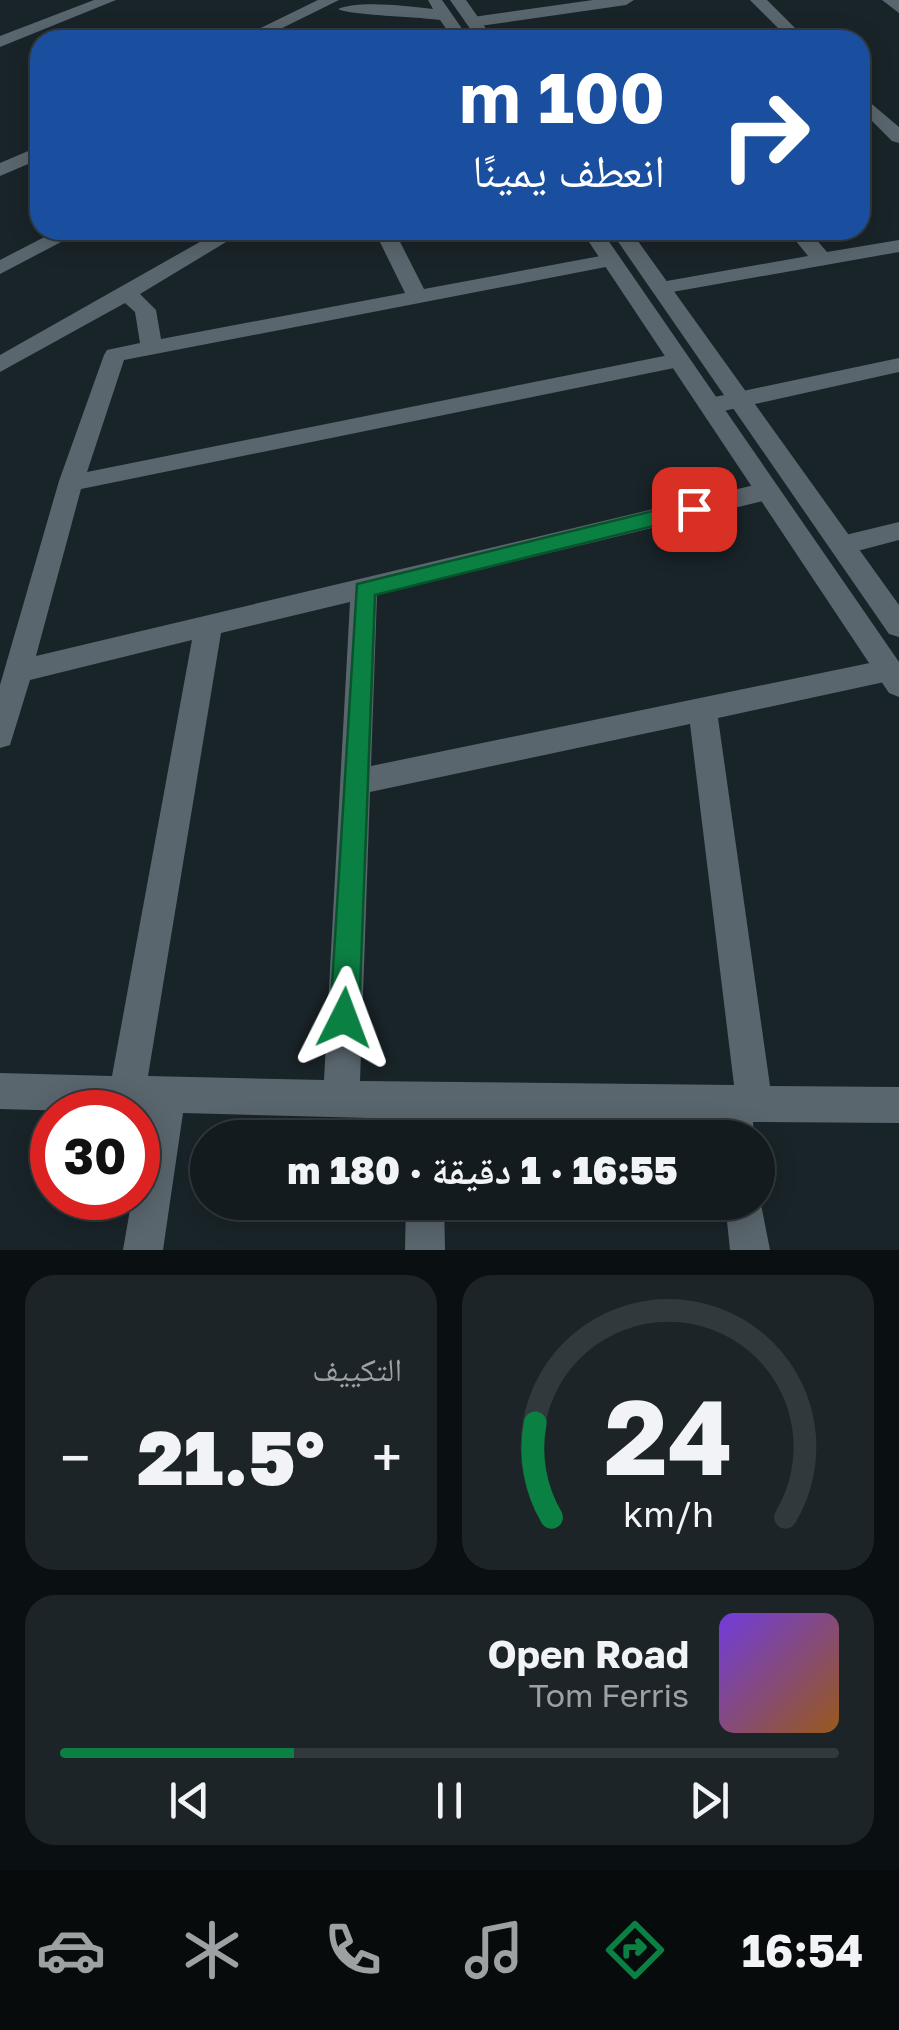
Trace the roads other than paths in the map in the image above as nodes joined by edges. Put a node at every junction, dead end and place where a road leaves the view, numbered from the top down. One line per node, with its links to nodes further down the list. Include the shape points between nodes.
1 (108, 0): 14 (street)
2 (366, 0): 9 (street)
3 (434, 0): 11 (street)
4 (458, 0): 12 (street)
5 (626, 0): 8 (street)
6 (758, 0): 19 (street)
7 (890, 0): 10 (street)
8 (606, 1): 12 (street)
9 (338, 5): 11 (street); 15 (street); 16 (street)
10 (899, 8)
11 (445, 16): 17 (street)
12 (473, 22): 18 (street)
13 (30, 30): 20 (street)
14 (31, 30)
15 (271, 30)
16 (297, 30)
17 (455, 30)
18 (479, 30)
19 (789, 30)
20 (0, 42)
21 (870, 108): 22 (street)
22 (899, 136)
23 (30, 138): 24 (street)
24 (0, 152)
25 (30, 156): 26 (street)
26 (0, 170)
27 (55, 240): 36 (street)
28 (218, 240): 38 (street)
29 (389, 240): 39 (street)
30 (597, 240): 34 (street)
31 (627, 240): 37 (street)
32 (806, 240): 35 (street)
33 (899, 246): 35 (street)
34 (610, 260): 39 (street); 41 (street)
35 (822, 260): 37 (street)
36 (0, 268)
37 (661, 288): 44 (street)
38 (126, 292): 40 (street, via 145,310); 42 (street)
39 (418, 298): 40 (street)
40 (152, 348): 46 (street, via 115,354)
41 (679, 360): 45 (street); 46 (street)
42 (0, 364)
43 (899, 365): 44 (street)
44 (739, 399): 45 (street); 49 (street)
45 (710, 406): 47 (street)
46 (70, 481): 53 (street)
47 (768, 491): 50 (street); 54 (street)
48 (899, 531): 49 (street)
49 (842, 545): 52 (street)
50 (364, 590): 51 (street); 57 (street)
51 (208, 626): 53 (street); 58 (street)
52 (899, 626)
53 (20, 671): 56 (street)
54 (894, 678): 55 (street)
55 (703, 711): 57 (street); 65 (street)
56 (0, 736)
57 (356, 782): 63 (street)
58 (128, 1090)
59 (0, 1092): 60 (street)
60 (30, 1092)
61 (160, 1094): 62 (street)
62 (168, 1094): 63 (street); 69 (street)
63 (341, 1096): 66 (street)
64 (899, 1105): 65 (street)
65 (741, 1114): 66 (street)
66 (425, 1119)
67 (425, 1220): 70 (street)
68 (746, 1220): 71 (street)
69 (143, 1250)
70 (425, 1250)
71 (750, 1250)

